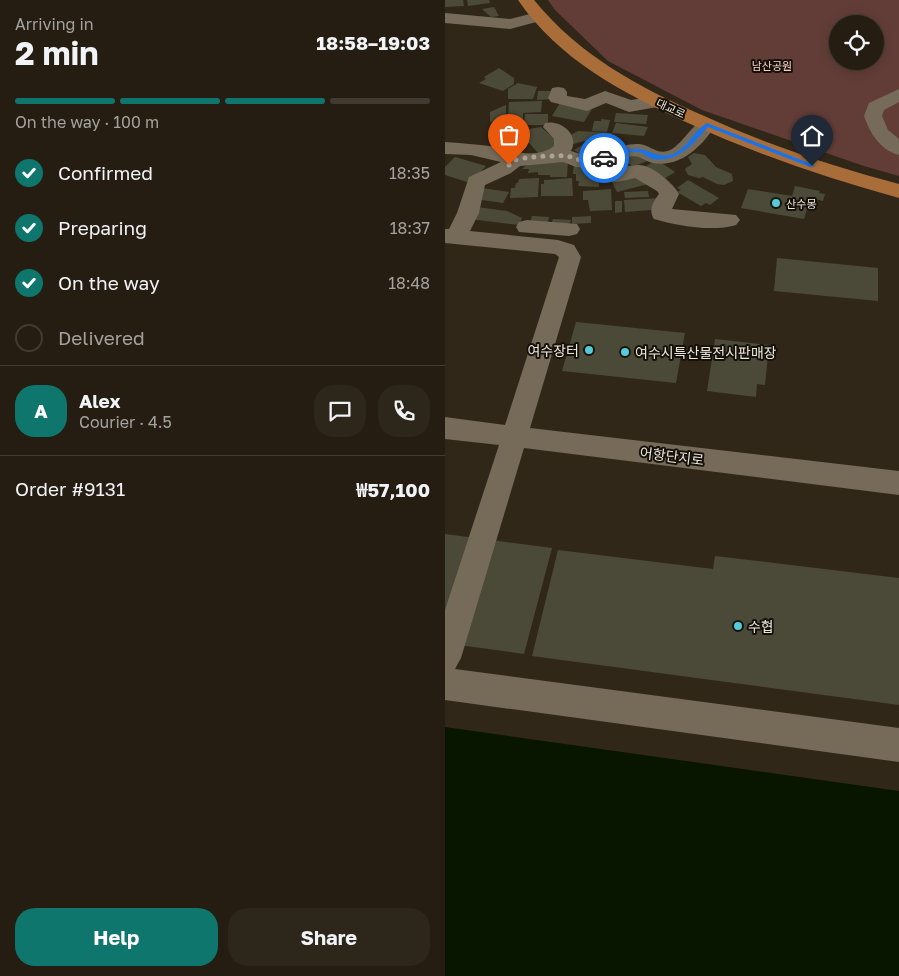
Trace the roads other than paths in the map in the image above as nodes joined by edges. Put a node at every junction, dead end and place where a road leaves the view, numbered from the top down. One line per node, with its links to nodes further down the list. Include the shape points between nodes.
1 (526, 0): 2 (main road, 대교로)
2 (538, 17): 3 (street, via 510,24); 6 (main road, 대교로, via 585,60)
3 (445, 18)
4 (557, 92): 6 (street, via 560,100 585,105 605,96 629,106)
5 (899, 94): 10 (street, via 876,107 873,116 880,133)
6 (657, 102): 7 (main road, 대교로)
7 (707, 125): 13 (street, via 688,146 671,157 653,157 639,150 613,154); 14 (main road, 대교로, via 799,162)
8 (553, 127): 11 (street, via 562,133 564,140 563,150)
9 (445, 148): 12 (street, via 488,152)
10 (899, 149)
11 (553, 156): 12 (street); 13 (street)
12 (515, 160): 17 (street, via 476,182 471,206)
13 (596, 162): 15 (street, via 613,177 638,170 665,187 669,194 661,214)
14 (899, 191)
15 (729, 220)
16 (569, 229): 18 (street)
17 (456, 230): 18 (street)
18 (523, 235): 20 (street, via 567,250 569,257)
19 (445, 428): 20 (street, 어항단지로)
20 (514, 437): 21 (street, 어항단지로); 22 (street)
21 (899, 483)
22 (445, 658)
23 (445, 684): 24 (street)
24 (899, 745)

